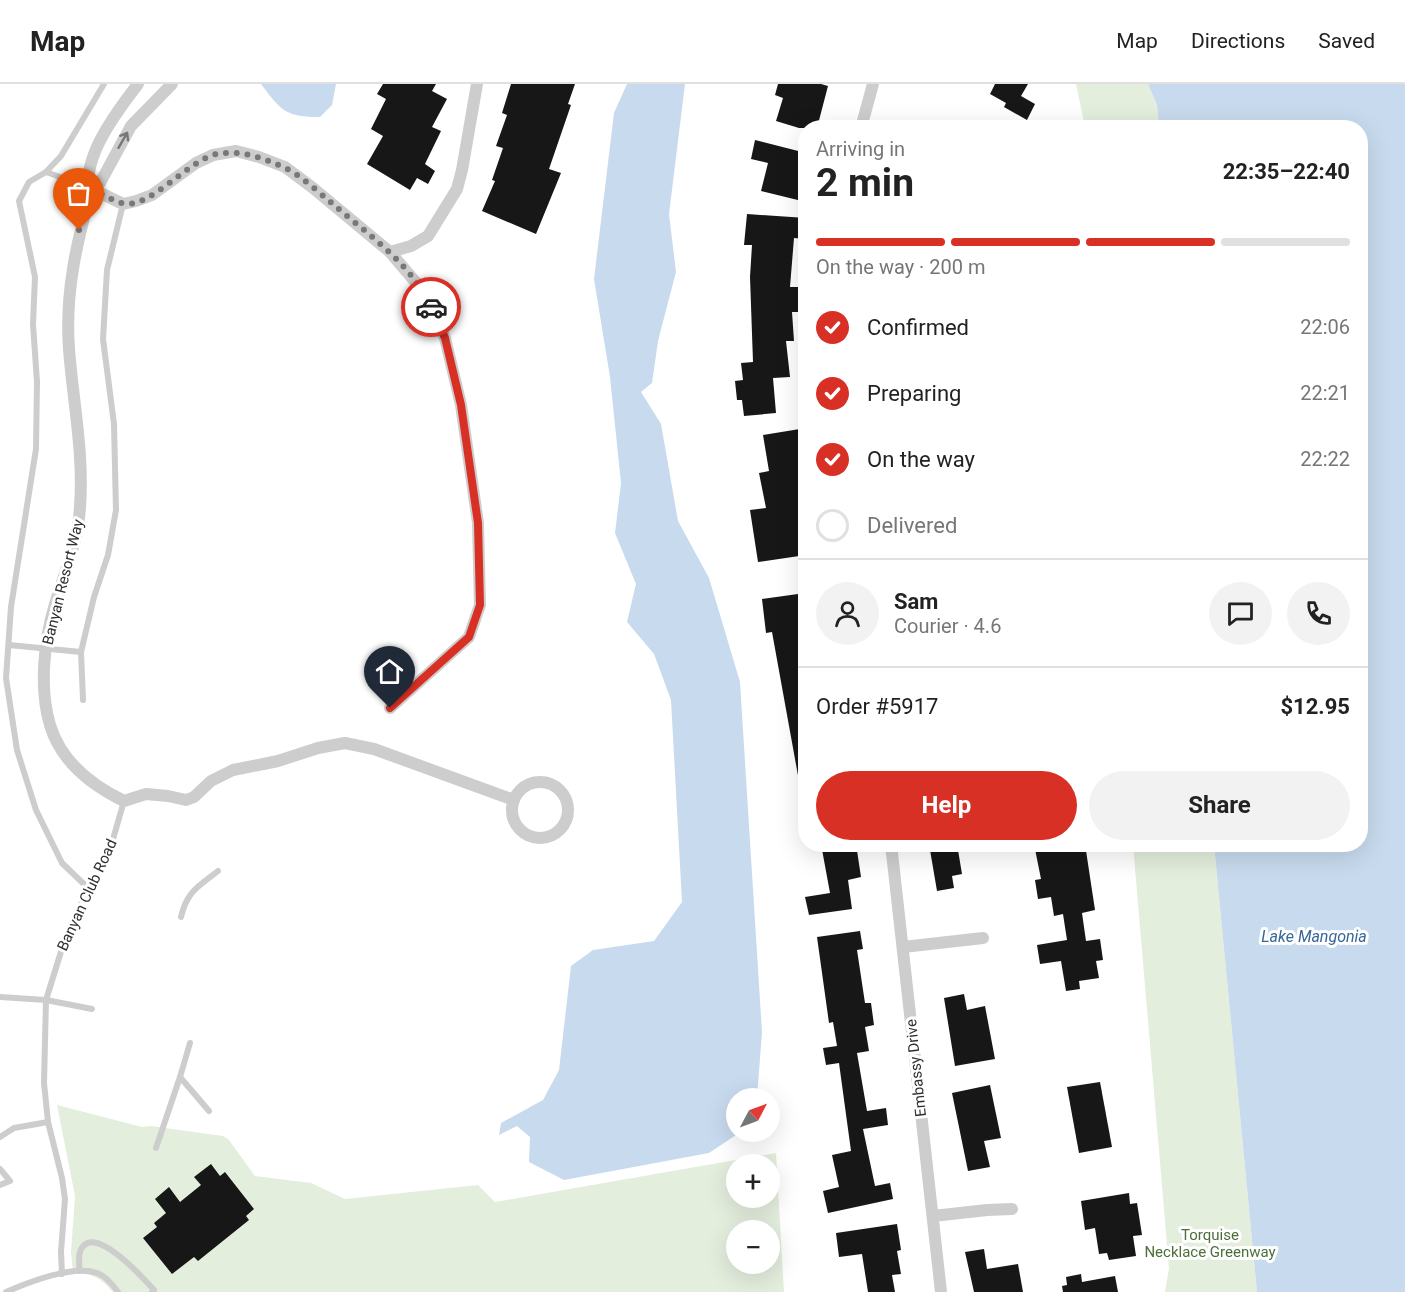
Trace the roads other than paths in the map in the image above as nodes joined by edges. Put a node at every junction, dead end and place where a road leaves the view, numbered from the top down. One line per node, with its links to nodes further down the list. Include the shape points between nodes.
1 (104, 84): 7 (lane, via 61,156)
2 (138, 84): 8 (street, Banyan Resort Way, via 93,155 88,177)
3 (172, 84): 8 (street, Banyan Resort Way, one-way to 3, via 100,183 131,126)
4 (477, 84): 10 (street, via 456,189 428,236)
5 (873, 84): 6 (street)
6 (863, 120)
7 (46, 172): 8 (lane); 11 (lane, via 29,182 20,201 35,277 36,449 11,607)
8 (92, 189): 9 (street); 12 (street, Banyan Resort Way, via 76,245 68,303 81,454 80,509)
9 (123, 204): 10 (street, via 152,195 213,155 236,152 285,168); 13 (lane, via 107,270 103,339 114,424 116,510 108,555)
10 (390, 252): 15 (street, via 424,292 445,338 461,405 478,523 480,605 469,637)
11 (9, 645): 12 (lane); 20 (lane, via 6,678 17,750 36,810 62,863)
12 (47, 648): 13 (lane); 17 (street, Banyan Resort Way, via 47,708 64,754 97,787)
13 (81, 652): 14 (lane)
14 (82, 700)
15 (390, 708)
16 (514, 800): 16 (street, via 531,784 549,784 562,794 568,811 566,819 555,834 537,838 528,835 515,822); 17 (street, via 374,749 345,743 233,771 211,781 186,800 146,794)
17 (124, 801): 20 (lane, Banyan Club Road, via 109,853)
18 (892, 852): 23 (street, Embassy Drive)
19 (218, 871): 21 (lane, via 191,893)
20 (89, 889): 25 (lane, Banyan Club Road, via 64,942)
21 (181, 917)
22 (983, 938): 23 (street)
23 (903, 947): 36 (street, Embassy Drive)
24 (0, 997): 25 (lane)
25 (46, 1000): 26 (lane); 30 (lane, Banyan Club Road, via 44,1083)
26 (93, 1009)
27 (190, 1043): 28 (lane)
28 (180, 1077): 29 (lane); 32 (lane)
29 (209, 1111)
30 (48, 1122): 31 (lane, via 14,1128); 38 (lane, Banyan Club Road, via 65,1199)
31 (0, 1137)
32 (156, 1148)
33 (0, 1168): 34 (lane, via 10,1181)
34 (0, 1185)
35 (1012, 1209): 36 (street)
36 (933, 1216): 42 (street, Embassy Drive)
37 (80, 1271): 38 (lane); 40 (lane, via 99,1273); 41 (lane, via 84,1245 105,1245 133,1267)
38 (62, 1274): 39 (lane)
39 (6, 1292)
40 (118, 1292)
41 (152, 1292)
42 (942, 1292)

